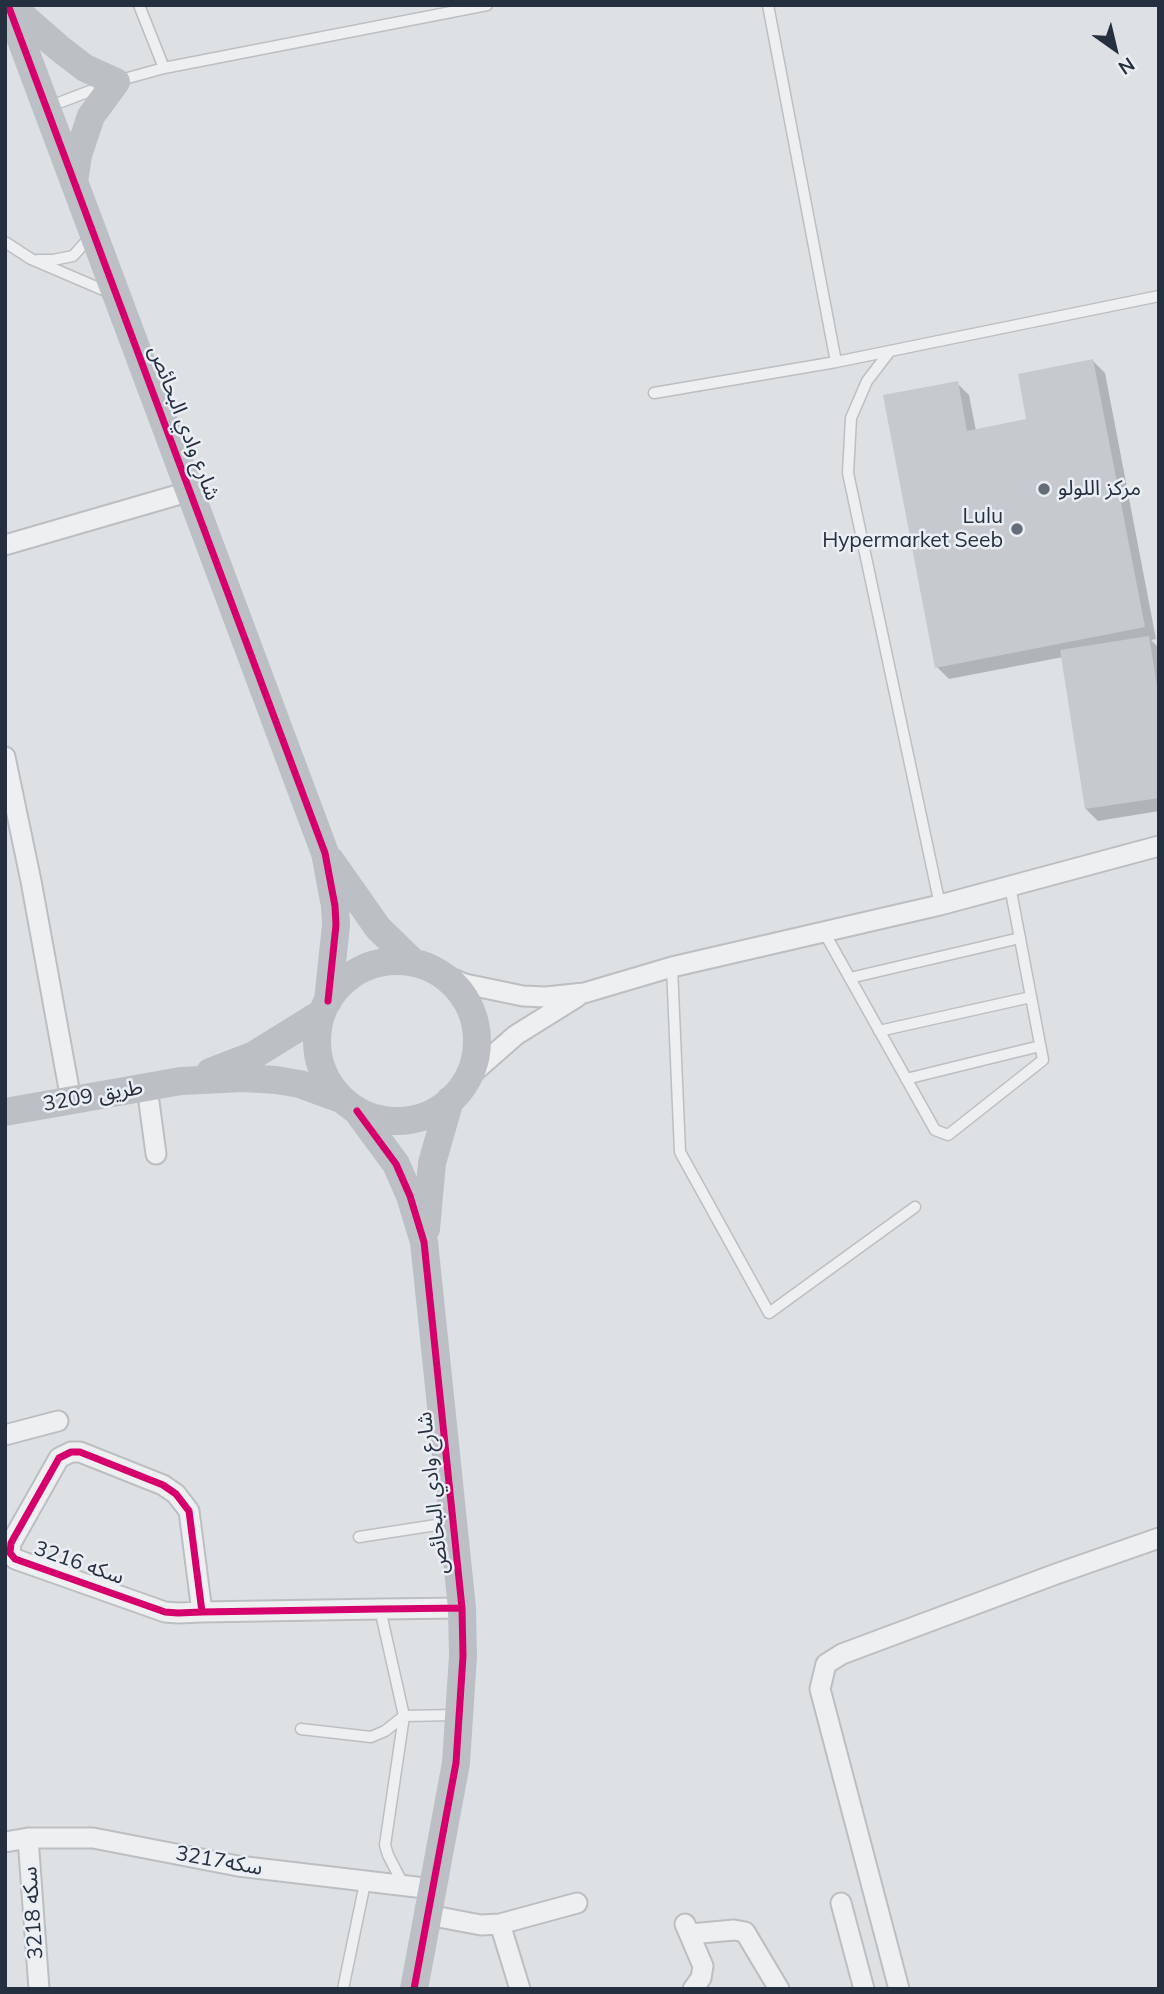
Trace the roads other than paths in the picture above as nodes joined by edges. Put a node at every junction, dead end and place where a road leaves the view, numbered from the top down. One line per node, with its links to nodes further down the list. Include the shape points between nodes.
1 (9, 5): 6 (street, via 85,68); 7 (street, شارع وادي البحائص)
2 (139, 5): 5 (lane)
3 (487, 5): 5 (lane)
4 (768, 5): 15 (lane)
5 (164, 68): 6 (lane)
6 (116, 82): 7 (lane); 8 (street, via 91,116)
7 (47, 107): 8 (street, شارع وادي البحائص)
8 (74, 181): 9 (street, شارع وادي البحائص)
9 (93, 232): 11 (lane, via 73,256); 12 (street, شارع وادي البحائص)
10 (5, 242): 11 (lane)
11 (31, 259): 12 (lane)
12 (117, 296): 17 (street, شارع وادي البحائص)
13 (1159, 296): 14 (lane)
14 (890, 351): 15 (lane); 23 (lane, via 867,381 851,418 848,473)
15 (836, 362): 16 (lane)
16 (654, 393)
17 (191, 491): 18 (street); 21 (street, شارع وادي البحائص)
18 (5, 544)
19 (5, 757): 39 (street)
20 (1159, 846): 22 (street)
21 (325, 853): 26 (street, via 378,928); 32 (street, via 336,925)
22 (1010, 886): 23 (street); 25 (lane)
23 (940, 905): 24 (street)
24 (824, 932): 27 (street); 29 (lane)
25 (1020, 938): 29 (lane); 31 (lane)
26 (414, 962): 28 (street); 32 (street, via 365,968 338,987)
27 (672, 967): 30 (street); 44 (lane, via 680,1152 769,1313)
28 (444, 976): 30 (street, via 523,996); 35 (street, via 458,989 475,1022 475,1059)
29 (850, 978): 33 (lane)
30 (584, 993): 35 (street, via 538,1019)
31 (1031, 997): 33 (lane); 34 (lane)
32 (325, 1007): 37 (street, via 245,1059); 41 (street, via 317,1036 319,1059 323,1074)
33 (879, 1031): 36 (lane)
34 (1040, 1045): 36 (lane); 36 (lane, via 1044,1060 948,1135 934,1130)
35 (468, 1077): 40 (street)
36 (906, 1079)
37 (181, 1081): 38 (street, طريق 3209); 41 (street, via 276,1080 300,1084)
38 (147, 1087): 39 (street, طريق 3209); 43 (street)
39 (71, 1100): 42 (street, طريق 3209)
40 (450, 1100): 41 (street, via 415,1119 395,1121 375,1118); 45 (street, via 432,1163)
41 (349, 1105): 45 (street, via 396,1164)
42 (5, 1112)
43 (156, 1154)
44 (915, 1206)
45 (424, 1242): 48 (street, شارع وادي البحائص)
46 (58, 1421): 47 (street)
47 (5, 1435)
48 (453, 1523): 49 (lane); 51 (street, شارع وادي البحائص)
49 (359, 1537)
50 (1159, 1538): 72 (street, via 842,1654 826,1664 820,1689)
51 (462, 1608): 52 (street, سكه 3216); 54 (street, شارع وادي البحائص)
52 (380, 1609): 53 (street, سكه 3216); 55 (lane)
53 (202, 1612): 53 (street, سكه 3216, via 165,1612 15,1559 11,1544 59,1458 80,1452 176,1494 189,1511)
54 (460, 1715): 55 (lane); 61 (street, شارع وادي البحائص)
55 (404, 1716): 56 (lane, via 370,1737); 60 (lane, via 385,1845)
56 (301, 1729)
57 (28, 1838): 58 (street, سكه3217); 59 (street, سكه3217, via 93,1838 216,1862); 65 (street, سكه 3218)
58 (5, 1842)
59 (365, 1883): 60 (street, سكه3217); 66 (lane)
60 (404, 1886): 61 (street, سكه3217)
61 (431, 1902): 64 (street, سكه3217, via 481,1925); 67 (street, شارع وادي البحائص)
62 (577, 1903): 64 (street, سكه3217)
63 (841, 1903): 71 (street)
64 (500, 1924): 68 (street)
65 (39, 1989)
66 (343, 1989)
67 (414, 1989)
68 (520, 1989)
69 (693, 1989): 70 (street, via 703,1966 688,1929 745,1932)
70 (779, 1989)
71 (864, 1989)
72 (898, 1989)

